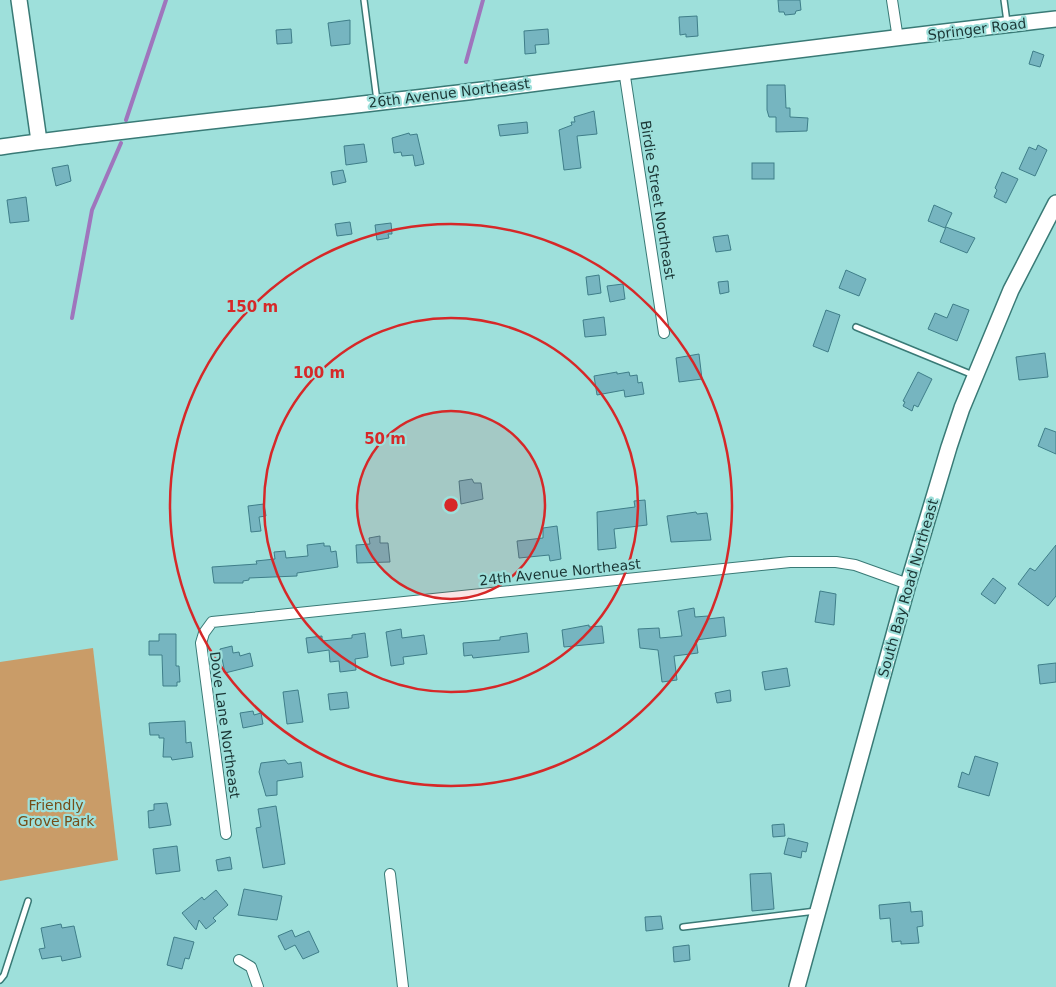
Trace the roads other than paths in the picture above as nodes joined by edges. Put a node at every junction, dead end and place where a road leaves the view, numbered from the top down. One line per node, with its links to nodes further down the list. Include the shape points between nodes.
1 (19, 0): 10 (street)
2 (364, 0): 9 (lane)
3 (892, 0): 7 (street)
4 (1004, 0): 6 (lane)
5 (1056, 19): 6 (street, Springer Road)
6 (1008, 25): 7 (street, Springer Road)
7 (898, 39): 8 (street, 26th Avenue Northeast)
8 (624, 70): 9 (street, 26th Avenue Northeast); 14 (street, Birdie Street Northeast)
9 (377, 101): 10 (street, 26th Avenue Northeast)
10 (39, 141): 11 (street, 26th Avenue Northeast)
11 (0, 147)
12 (1056, 203): 15 (street, South Bay Road Northeast, via 1011,290)
13 (856, 327): 15 (lane)
14 (664, 333)
15 (976, 376): 16 (street, South Bay Road Northeast, via 949,447)
16 (908, 584): 17 (street, 24th Avenue Northeast, via 855,565 790,562); 21 (street, South Bay Road Northeast)
17 (212, 622): 18 (street, Dove Lane Northeast, via 201,643)
18 (226, 834)
19 (390, 874): 26 (street)
20 (28, 901): 24 (lane)
21 (819, 911): 22 (lane); 27 (street, South Bay Road Northeast)
22 (683, 927)
23 (239, 960): 25 (street, via 251,967)
24 (0, 980)
25 (258, 987)
26 (403, 987)
27 (797, 987)

